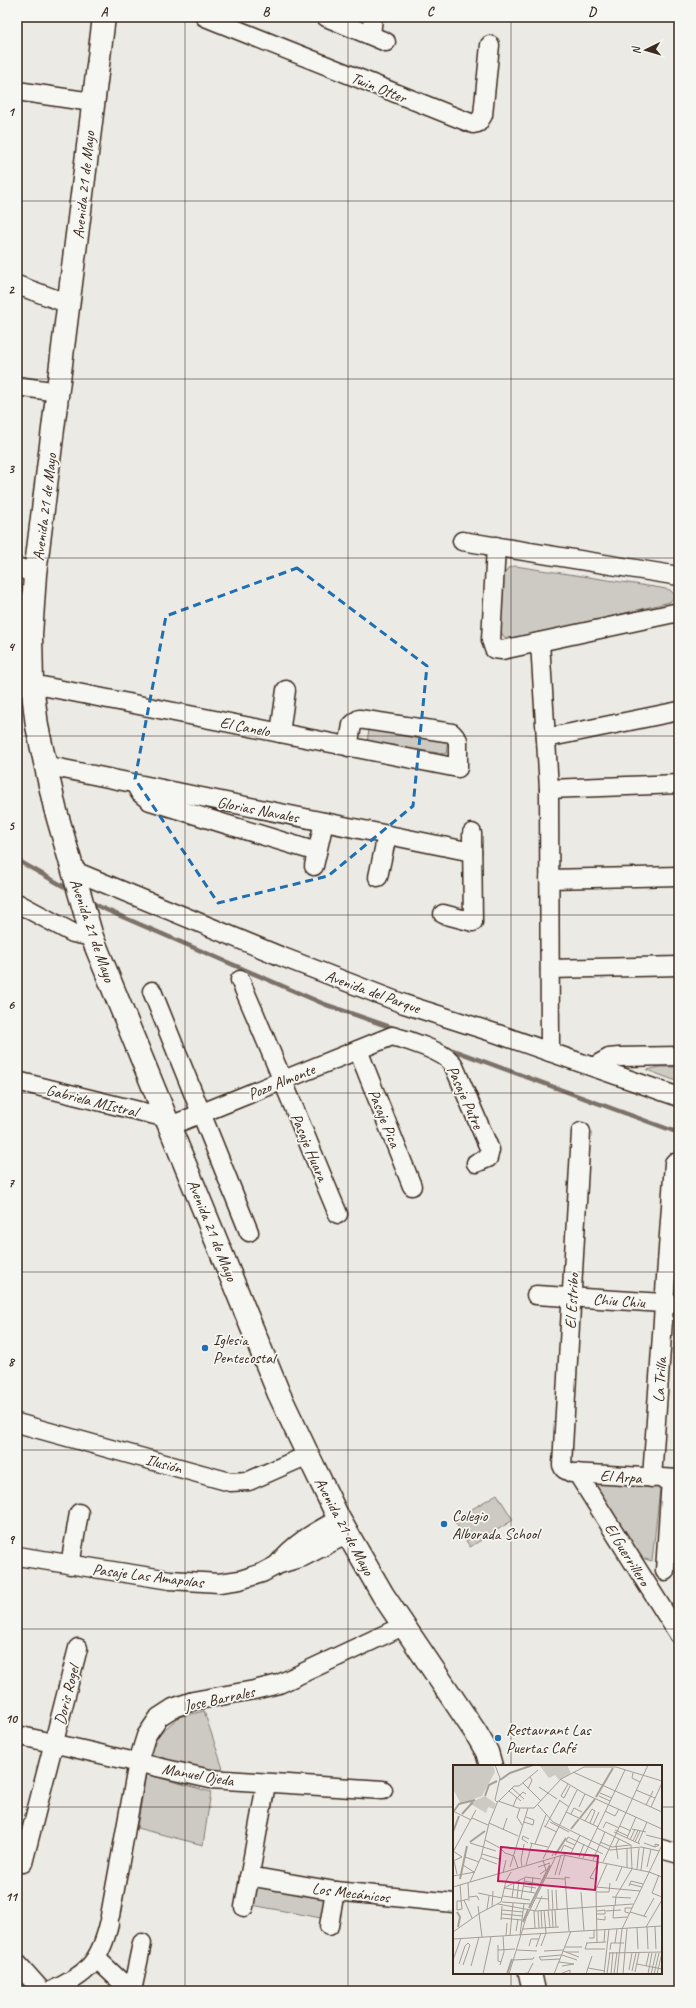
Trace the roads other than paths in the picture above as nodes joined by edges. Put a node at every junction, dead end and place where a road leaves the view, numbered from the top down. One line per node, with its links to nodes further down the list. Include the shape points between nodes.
1 (104, 17): 7 (main road, Avenida 21 de Mayo)
2 (205, 17): 5 (street, Twin Otter, via 473,124 478,123 483,116)
3 (326, 17): 4 (street, via 378,39)
4 (373, 17)
5 (490, 44)
6 (17, 91): 7 (street)
7 (92, 102): 9 (main road, Avenida 21 de Mayo)
8 (17, 285): 9 (street)
9 (69, 304): 11 (main road, Avenida 21 de Mayo)
10 (17, 386): 11 (street)
11 (58, 392): 14 (main road, Avenida 21 de Mayo)
12 (462, 540): 13 (street)
13 (496, 546): 15 (street); 17 (street, via 491,640 494,649 502,650)
14 (26, 571): 18 (main road, Avenida 21 de Mayo)
15 (679, 576)
16 (679, 612): 17 (street)
17 (540, 642): 22 (street)
18 (32, 684): 21 (street, El Canelo); 24 (main road, Avenida 21 de Mayo)
19 (286, 690): 21 (street)
20 (679, 711): 22 (street)
21 (280, 733): 23 (street, El Canelo)
22 (546, 738): 27 (street)
23 (348, 747): 23 (street, El Canelo, via 458,768 458,740 452,733 359,719 352,725)
24 (44, 765): 25 (street, Glorias Navales); 33 (main road, Avenida 21 de Mayo)
25 (136, 784): 28 (street, Glorias Navales); 28 (street, via 140,793 150,801 315,859)
26 (679, 784): 27 (street)
27 (549, 789): 35 (street)
28 (324, 822): 30 (street, Glorias Navales)
29 (472, 833): 31 (street)
30 (387, 835): 31 (street, Glorias Navales); 34 (street)
31 (472, 852): 37 (street, via 473,922)
32 (679, 876): 35 (street)
33 (74, 877): 38 (main road, Avenida 21 de Mayo); 45 (street, Avenida del Parque, via 404,1004)
34 (378, 877)
35 (550, 879): 40 (street)
36 (17, 903): 38 (street, via 74,932)
37 (443, 914)
38 (92, 937): 52 (main road, Avenida 21 de Mayo)
39 (679, 966): 40 (street)
40 (550, 969): 45 (street)
41 (240, 980): 48 (street, Pasaje Huara)
42 (152, 992): 51 (street, Avenida 21 de Mayo)
43 (392, 1036): 44 (street, Pozo Almonte); 54 (street, Pasaje Putre, via 444,1056 453,1064 490,1150 488,1158)
44 (358, 1050): 48 (street, Pozo Almonte); 56 (street, Pasaje Pica)
45 (550, 1052): 47 (street, Avenida del Parque)
46 (679, 1056): 47 (street, via 619,1056 609,1058)
47 (593, 1067): 50 (street, Avenida del Parque)
48 (283, 1080): 51 (street, Pozo Almonte); 57 (street, Pasaje Huara)
49 (17, 1081): 52 (street, Gabriela MIstral)
50 (679, 1097)
51 (202, 1113): 52 (street, Pozo Almonte); 58 (street, Avenida 21 de Mayo)
52 (169, 1122): 63 (main road, Avenida 21 de Mayo, via 279,1394)
53 (581, 1132): 60 (street, El Estribo)
54 (476, 1163)
55 (674, 1163): 61 (street, La Trilla)
56 (412, 1186)
57 (338, 1214)
58 (249, 1232)
59 (536, 1295): 60 (street, Chiu Chiu)
60 (571, 1297): 61 (street, Chiu Chiu); 64 (street, El Estribo, via 561,1460)
61 (672, 1303): 65 (street, La Trilla)
62 (17, 1423): 63 (street, Ilusión, via 230,1482 249,1481)
63 (308, 1455): 68 (main road, Avenida 21 de Mayo)
64 (571, 1471): 65 (street, El Arpa); 71 (street, El Guerrillero)
65 (652, 1478): 66 (street, El Arpa)
66 (675, 1479): 72 (street)
67 (79, 1513): 70 (street)
68 (344, 1526): 70 (street, Pasaje Las Amapolas, via 307,1536 277,1565 262,1573 219,1583 198,1583); 73 (main road, Avenida 21 de Mayo)
69 (17, 1556): 70 (street, Pasaje Las Amapolas)
70 (70, 1565)
71 (638, 1570): 72 (street); 74 (street, El Guerrillero)
72 (672, 1572)
73 (403, 1626): 78 (street, Jose Barrales, via 279,1684 207,1697 173,1708 159,1717 152,1726); 79 (main road, Avenida 21 de Mayo, via 476,1733)
74 (679, 1636)
75 (78, 1648): 77 (street, Doris Rogel)
76 (17, 1734): 77 (street, Manuel Ojeda)
77 (54, 1743): 78 (street, Manuel Ojeda); 84 (street, Doris Rogel)
78 (138, 1762): 80 (street, Manuel Ojeda, via 210,1779); 91 (street, Jose Barrales, via 109,1920)
79 (492, 1764)
80 (266, 1784): 81 (street, Manuel Ojeda); 85 (street)
81 (383, 1790)
82 (662, 1849): 83 (street)
83 (679, 1854)
84 (23, 1863)
85 (249, 1876): 86 (street, Los Mecánicos); 88 (street)
86 (335, 1891): 87 (street, Los Mecánicos); 89 (street)
87 (453, 1903)
88 (244, 1906)
89 (329, 1926)
90 (142, 1943): 96 (street)
91 (97, 1959): 95 (street, Jose Barrales, via 82,1974); 96 (street)
92 (17, 1963): 94 (street)
93 (530, 1974): 97 (main road)
94 (42, 1991)
95 (51, 1991)
96 (131, 1991)
97 (534, 1991)

